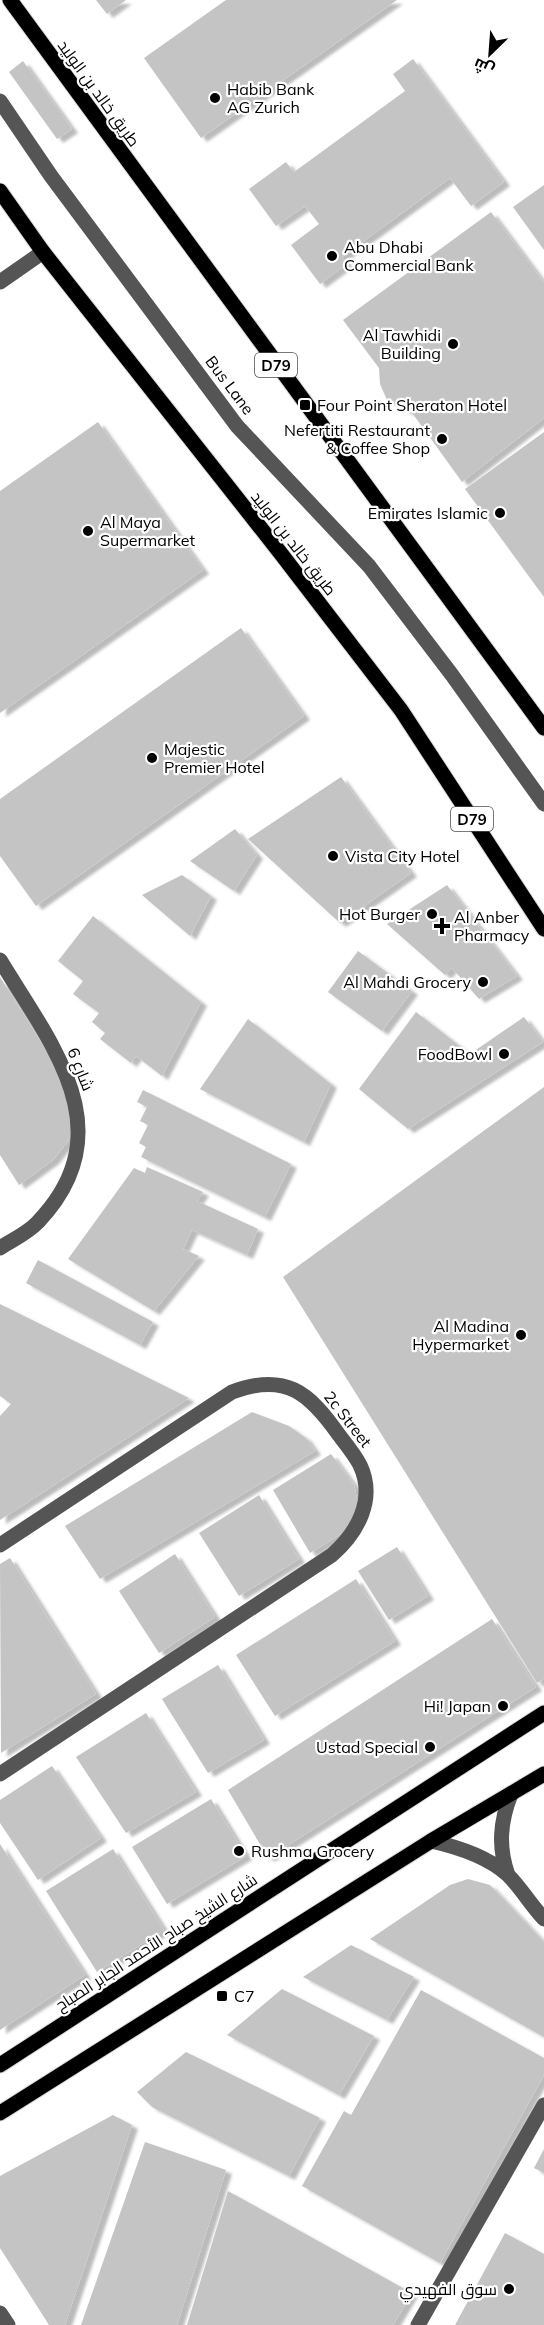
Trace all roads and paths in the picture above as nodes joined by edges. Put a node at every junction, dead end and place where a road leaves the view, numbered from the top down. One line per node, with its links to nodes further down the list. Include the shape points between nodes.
1 (9, 0): 6 (main road, طريق خالد بن الوليد / D79)
2 (0, 101): 7 (street, Bus Lane, via 237,426 369,566)
3 (0, 191): 4 (main road, طريق خالد بن الوليد / D79)
4 (43, 252): 5 (street); 8 (main road, طريق خالد بن الوليد / D79, via 400,710)
5 (0, 282)
6 (544, 728)
7 (544, 804)
8 (544, 928)
9 (0, 960): 10 (street, شارع 6, via 63,1065 75,1098 78,1132 73,1166 58,1197 36,1224)
10 (0, 1248)
11 (0, 1545): 13 (street, 2c Street, via 232,1392 250,1386 270,1384 307,1396 360,1465 365,1485 365,1505 359,1524 332,1555)
12 (544, 1713): 19 (main road, شارع الشيخ صباح الأحمد الجابر الصباح)
13 (0, 1774)
14 (544, 1774): 15 (main road)
15 (511, 1794): 16 (main road); 17 (street, via 501,1834)
16 (431, 1841): 17 (street, via 464,1850); 21 (main road)
17 (508, 1875): 18 (street)
18 (544, 1919)
19 (0, 2065)
20 (544, 2105): 24 (street)
21 (0, 2114)
22 (0, 2313): 23 (street)
23 (8, 2325)
24 (418, 2325)

